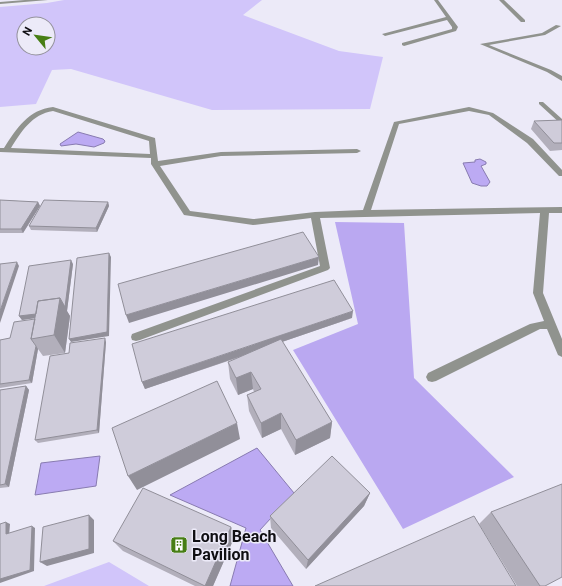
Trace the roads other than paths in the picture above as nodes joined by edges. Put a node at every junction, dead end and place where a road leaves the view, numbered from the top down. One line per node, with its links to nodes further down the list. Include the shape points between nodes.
1 (46, 0): 4 (street)
2 (436, 0): 5 (street)
3 (501, 0): 6 (street)
4 (0, 3)
5 (449, 18): 8 (street); 9 (street, via 455,27 454,30)
6 (523, 21)
7 (558, 26): 10 (street, via 543,34 483,44 549,71)
8 (385, 34)
9 (404, 44)
10 (562, 79)
11 (541, 103): 12 (street)
12 (562, 123)
13 (3, 150): 15 (street); 15 (street, via 26,122 46,110 53,109 149,138 152,140)
14 (357, 151): 15 (street, via 221,154)
15 (154, 160): 20 (street, via 187,212 252,222)
16 (562, 174): 19 (street, via 530,141 492,114 469,109 396,123)
17 (545, 210): 18 (street); 19 (street); 21 (street, via 538,293)
18 (562, 210)
19 (366, 213): 20 (street)
20 (315, 215): 22 (street, via 325,268)
21 (550, 325): 23 (street); 24 (street, via 534,327)
22 (136, 337)
23 (562, 352)
24 (432, 377)

